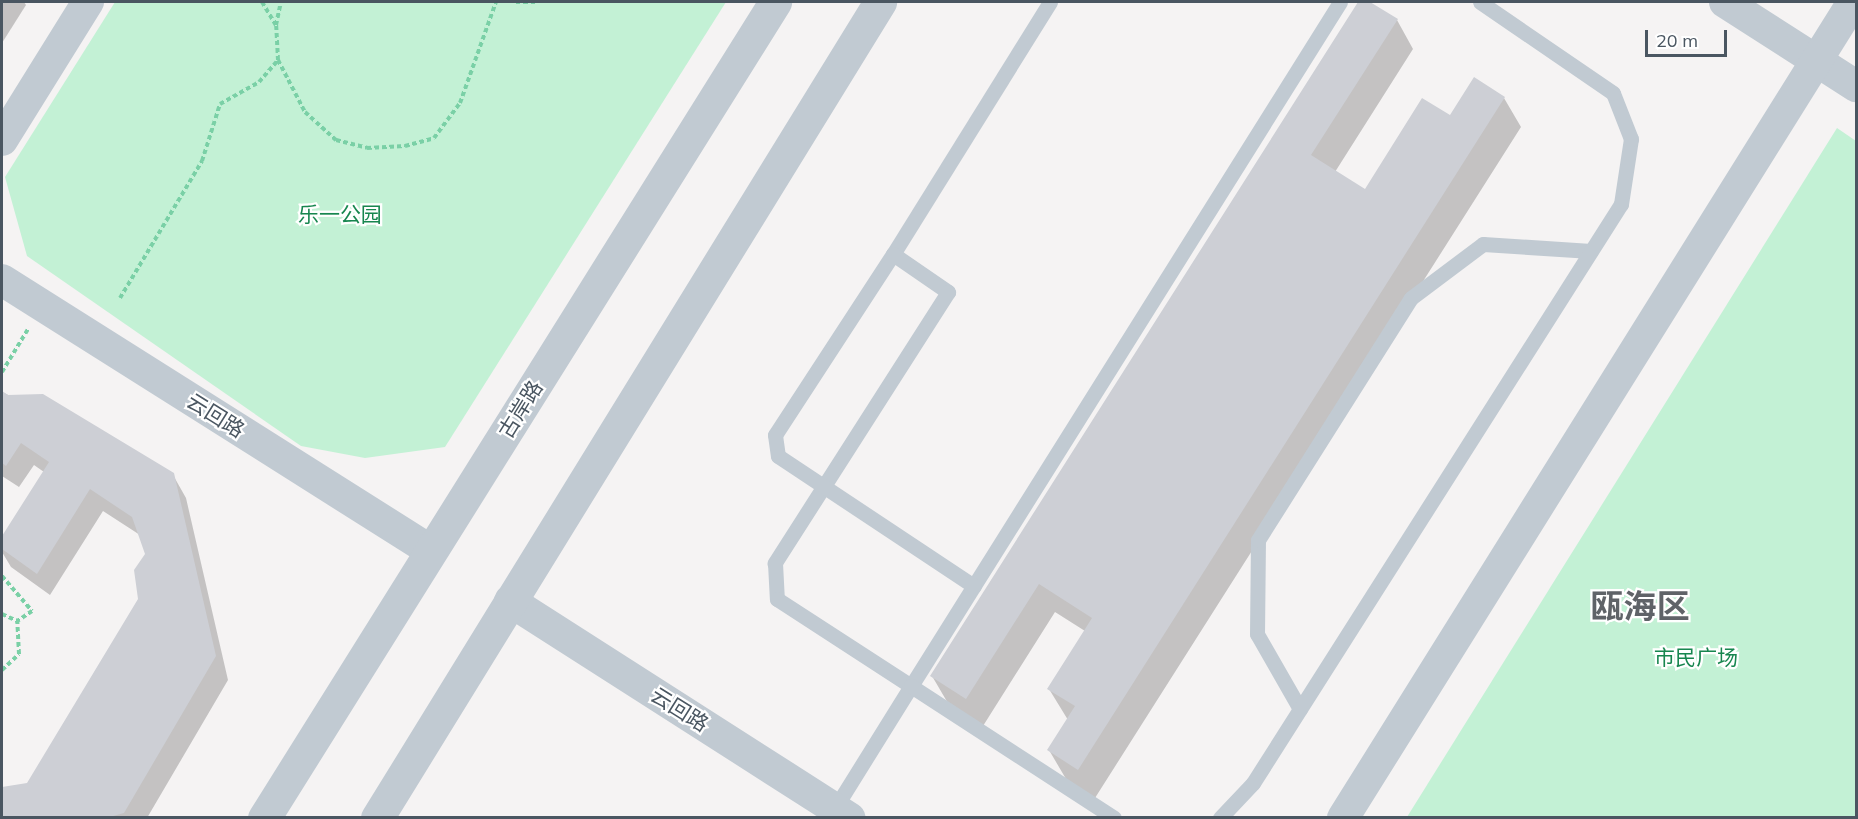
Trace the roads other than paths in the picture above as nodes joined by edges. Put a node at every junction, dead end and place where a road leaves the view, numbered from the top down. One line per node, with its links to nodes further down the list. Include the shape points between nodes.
1 (88, 2): 11 (street)
2 (775, 2): 16 (street, 古岸路)
3 (880, 2): 18 (street)
4 (1050, 2): 13 (lane)
5 (1340, 2): 17 (lane)
6 (1480, 2): 12 (lane, via 1613,93 1631,139 1621,204)
7 (1725, 2): 9 (street)
8 (1853, 2): 9 (street)
9 (1816, 60): 10 (street); 26 (street)
10 (1857, 87)
11 (2, 140)
12 (1591, 251): 20 (lane); 20 (lane, via 1483,244 1411,298 1404,308 1258,540 1257,633)
13 (893, 254): 15 (lane, via 775,435 778,456); 15 (lane, via 948,292)
14 (2, 280): 16 (street, 云回路)
15 (822, 489): 17 (lane); 19 (lane, via 775,563 777,599)
16 (431, 551): 22 (street, 古岸路)
17 (974, 586): 19 (lane)
18 (510, 601): 21 (street, 云回路); 23 (street)
19 (910, 686): 21 (lane); 24 (lane)
20 (1300, 709): 25 (lane, via 1253,783)
21 (842, 813)
22 (264, 818)
23 (376, 818)
24 (1114, 818)
25 (1220, 818)
26 (1343, 818)

